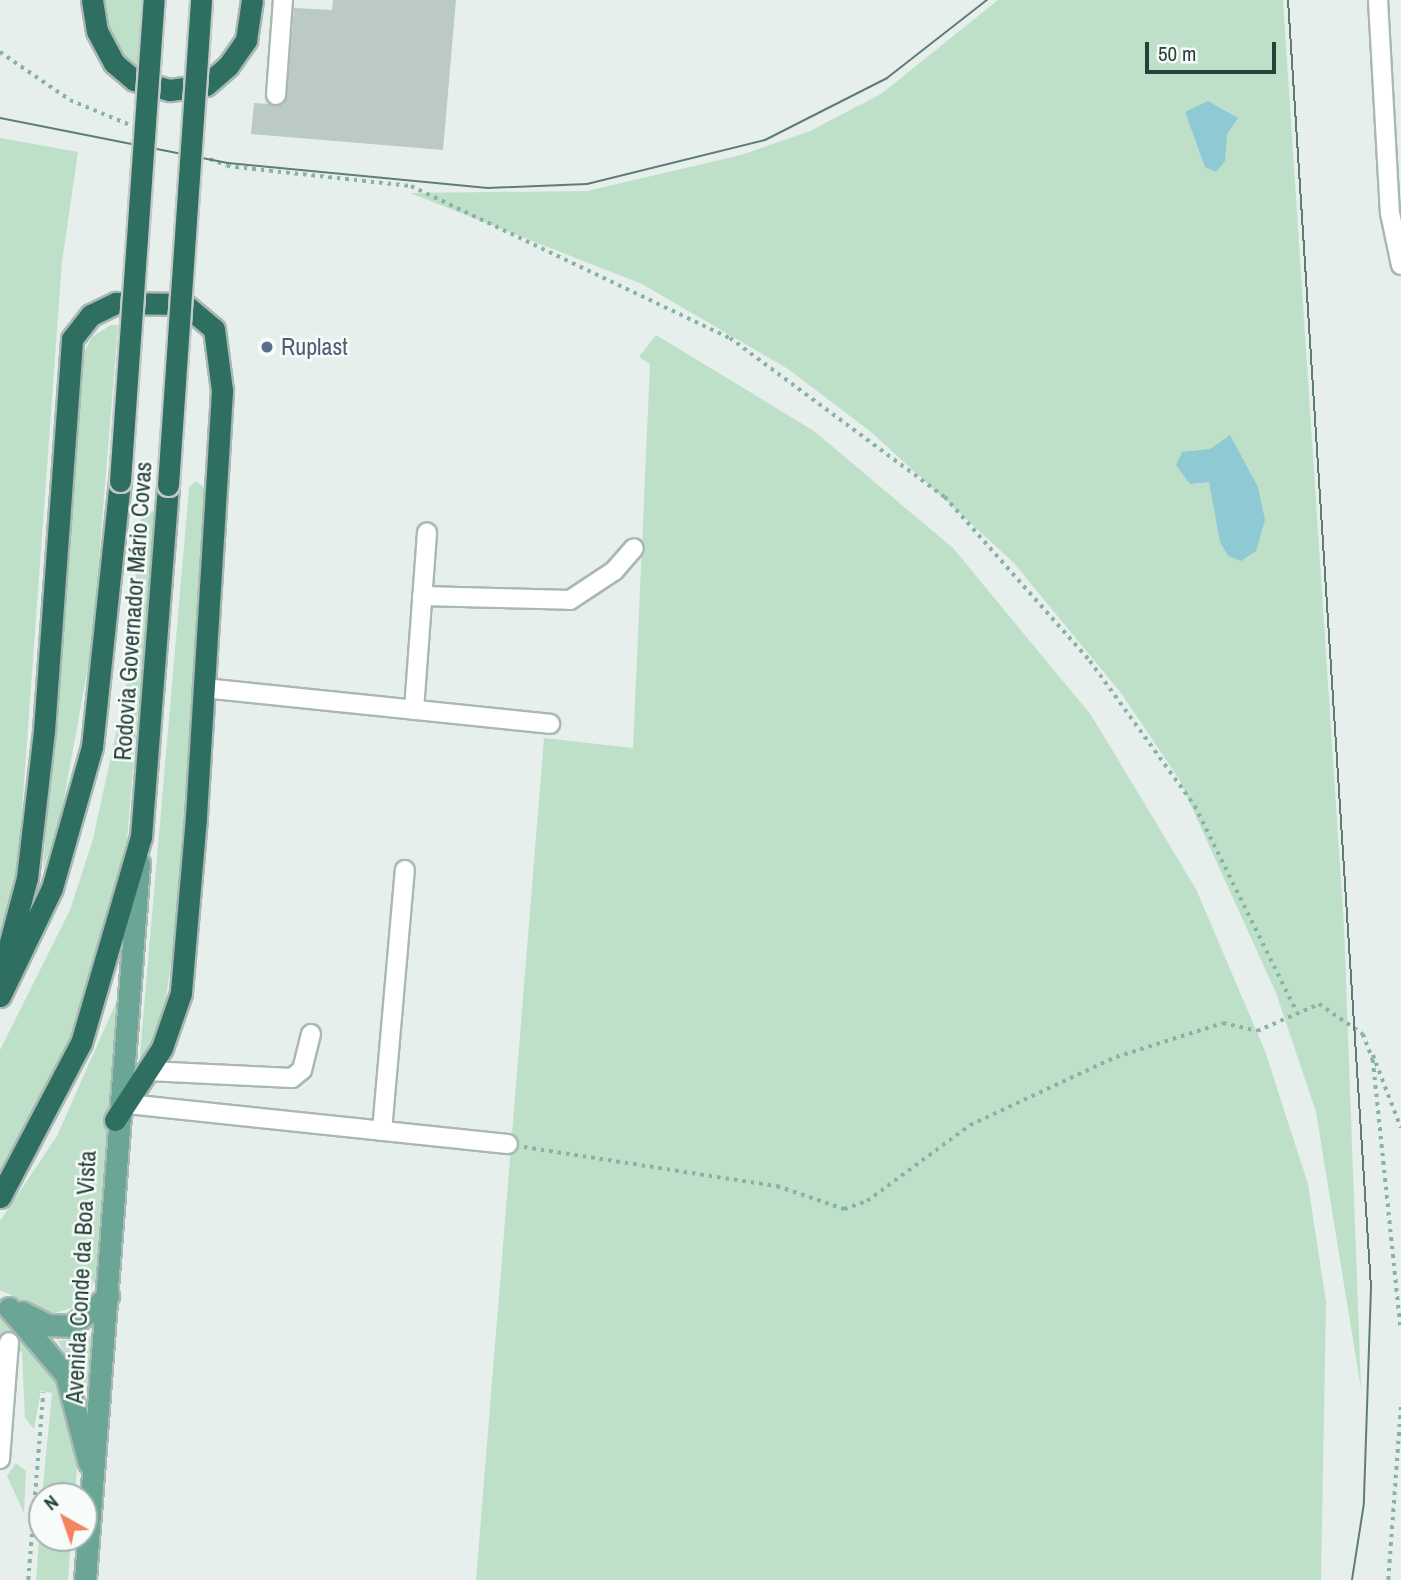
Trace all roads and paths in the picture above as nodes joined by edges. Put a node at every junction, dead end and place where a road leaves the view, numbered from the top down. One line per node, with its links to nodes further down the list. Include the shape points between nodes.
1 (92, 0): 4 (highway, via 97,31 114,63 134,80 170,90 206,85 228,66 246,40)
2 (154, 0): 22 (highway, Rodovia Governador Mário Covas, bridge, via 120,481 92,747 52,888)
3 (201, 0): 19 (highway, Rodovia Governador Mário Covas, bridge)
4 (252, 0)
5 (283, 0): 8 (street)
6 (1378, 0): 11 (street)
7 (0, 52): 9 (path, via 71,100)
8 (275, 95)
9 (134, 127)
10 (198, 154): 23 (path, via 227,166 411,186 730,338 945,497 1090,662 1195,806)
11 (1394, 162): 12 (street)
12 (1401, 265)
13 (426, 532): 15 (street)
14 (634, 548): 15 (street, via 614,570 570,600)
15 (422, 596): 17 (street)
16 (204, 688): 17 (street); 21 (highway, via 222,391 219,343 207,318 184,304 116,303 81,325 69,353 44,731 27,878); 26 (highway, via 181,993)
17 (414, 710): 18 (street)
18 (550, 724)
19 (141, 837): 27 (main road, Avenida Conde da Boa Vista); 31 (highway, Rodovia Governador Mário Covas, via 81,1043)
20 (405, 870): 29 (street)
21 (0, 980)
22 (0, 996)
23 (1296, 1010): 25 (path, via 1319,1004 1357,1027); 30 (path, via 1257,1031 1223,1023 1116,1057 970,1125 867,1201 844,1209 777,1186)
24 (311, 1034): 26 (street, via 302,1070 284,1079)
25 (1366, 1042): 28 (path); 34 (path, via 1388,1166)
26 (148, 1072): 27 (highway)
27 (121, 1112): 29 (street); 32 (main road, Avenida Conde da Boa Vista)
28 (1401, 1128)
29 (382, 1131): 30 (street)
30 (508, 1144)
31 (0, 1197)
32 (108, 1296): 33 (main road, via 95,1312 65,1327); 40 (main road, Avenida Conde da Boa Vista)
33 (5, 1306): 39 (main road, Avenida Conde da Boa Vista, via 73,1390)
34 (1401, 1329)
35 (9, 1342): 38 (street)
36 (43, 1393): 42 (path)
37 (1401, 1402): 44 (path)
38 (0, 1459)
39 (90, 1482)
40 (94, 1482)
41 (88, 1552): 43 (main road)
42 (28, 1580)
43 (85, 1580)
44 (1388, 1580)

